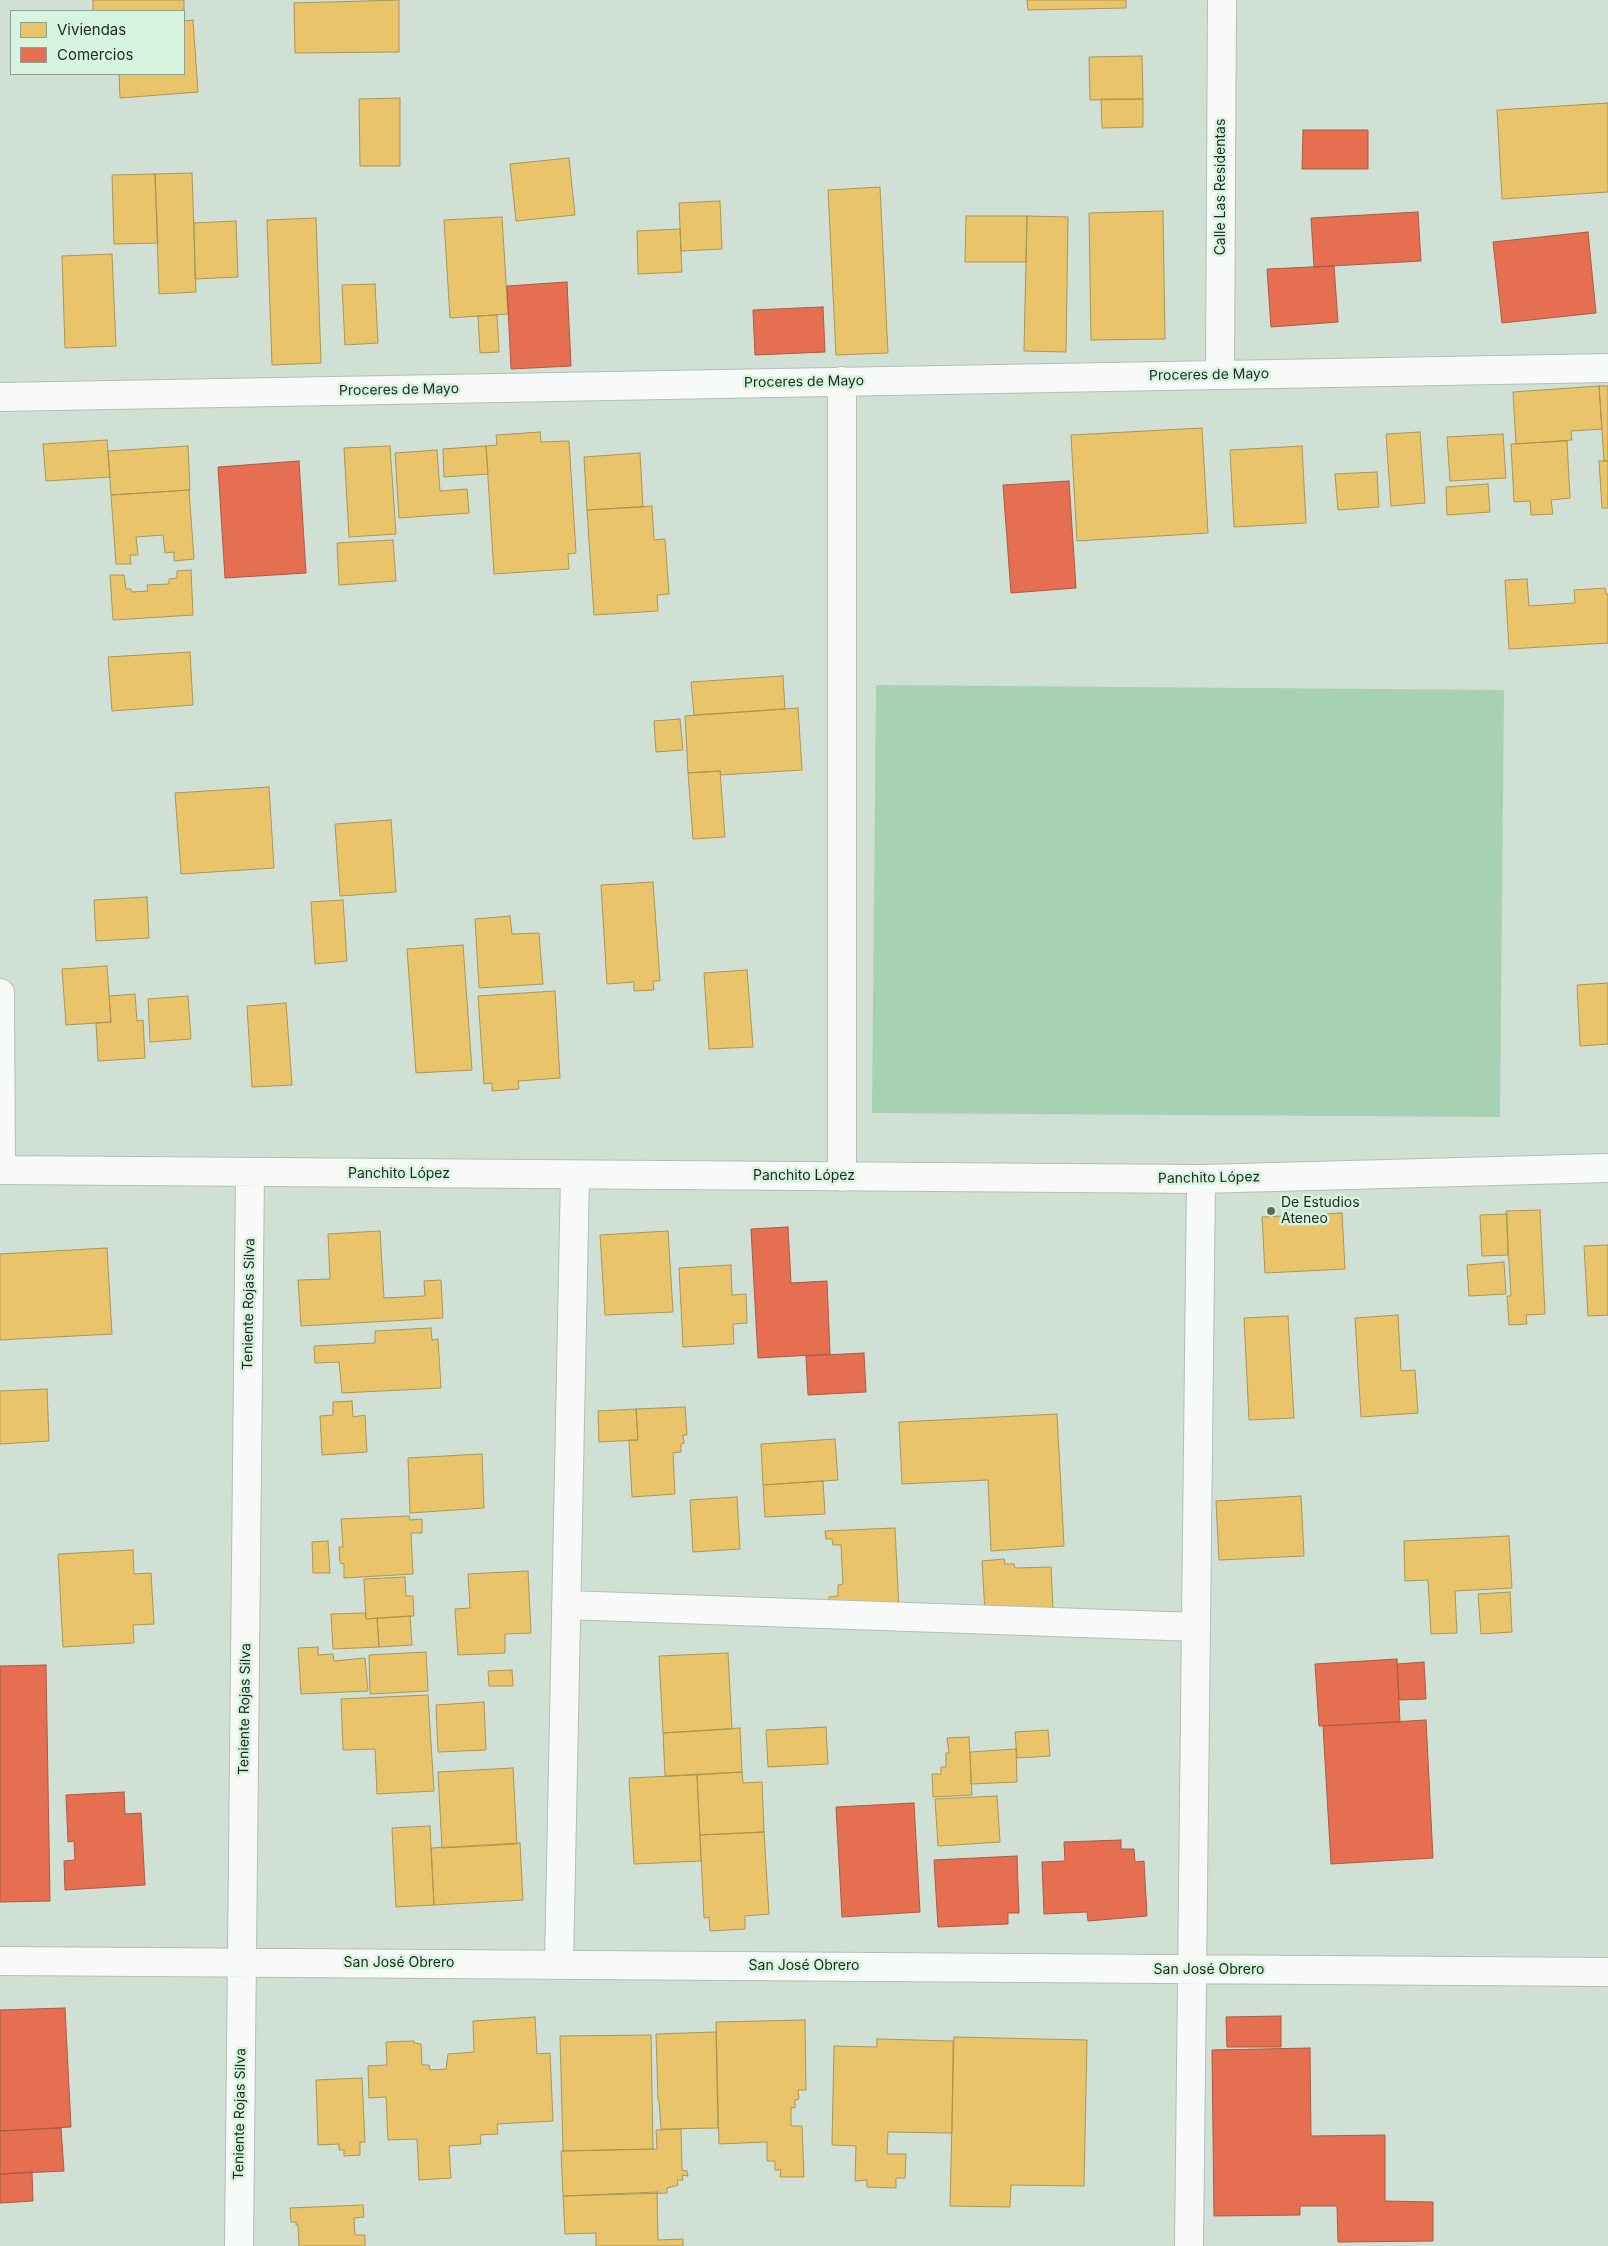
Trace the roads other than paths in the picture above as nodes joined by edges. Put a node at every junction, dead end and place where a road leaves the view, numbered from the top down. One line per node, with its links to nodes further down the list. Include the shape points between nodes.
1 (1222, 0): 3 (street, Calle Las Residentas)
2 (1608, 368): 3 (street, Proceres de Mayo)
3 (1220, 374): 4 (street, Proceres de Mayo)
4 (842, 381): 5 (street, Proceres de Mayo); 11 (street)
5 (0, 397)
6 (0, 993): 8 (street)
7 (1608, 1168): 12 (street, Panchito López)
8 (1, 1170): 9 (street, Panchito López)
9 (250, 1173): 10 (street, Panchito López); 16 (street, Teniente Rojas Silva)
10 (575, 1175): 11 (street, Panchito López); 13 (street)
11 (842, 1177): 12 (street, Panchito López)
12 (1201, 1179): 14 (street)
13 (566, 1605): 14 (street); 17 (street)
14 (1196, 1627): 18 (street)
15 (0, 1961): 16 (street, San José Obrero)
16 (242, 1962): 17 (street, San José Obrero); 20 (street, Teniente Rojas Silva)
17 (559, 1964): 18 (street, San José Obrero)
18 (1192, 1970): 19 (street, San José Obrero); 21 (street)
19 (1608, 1972)
20 (239, 2246)
21 (1189, 2246)

